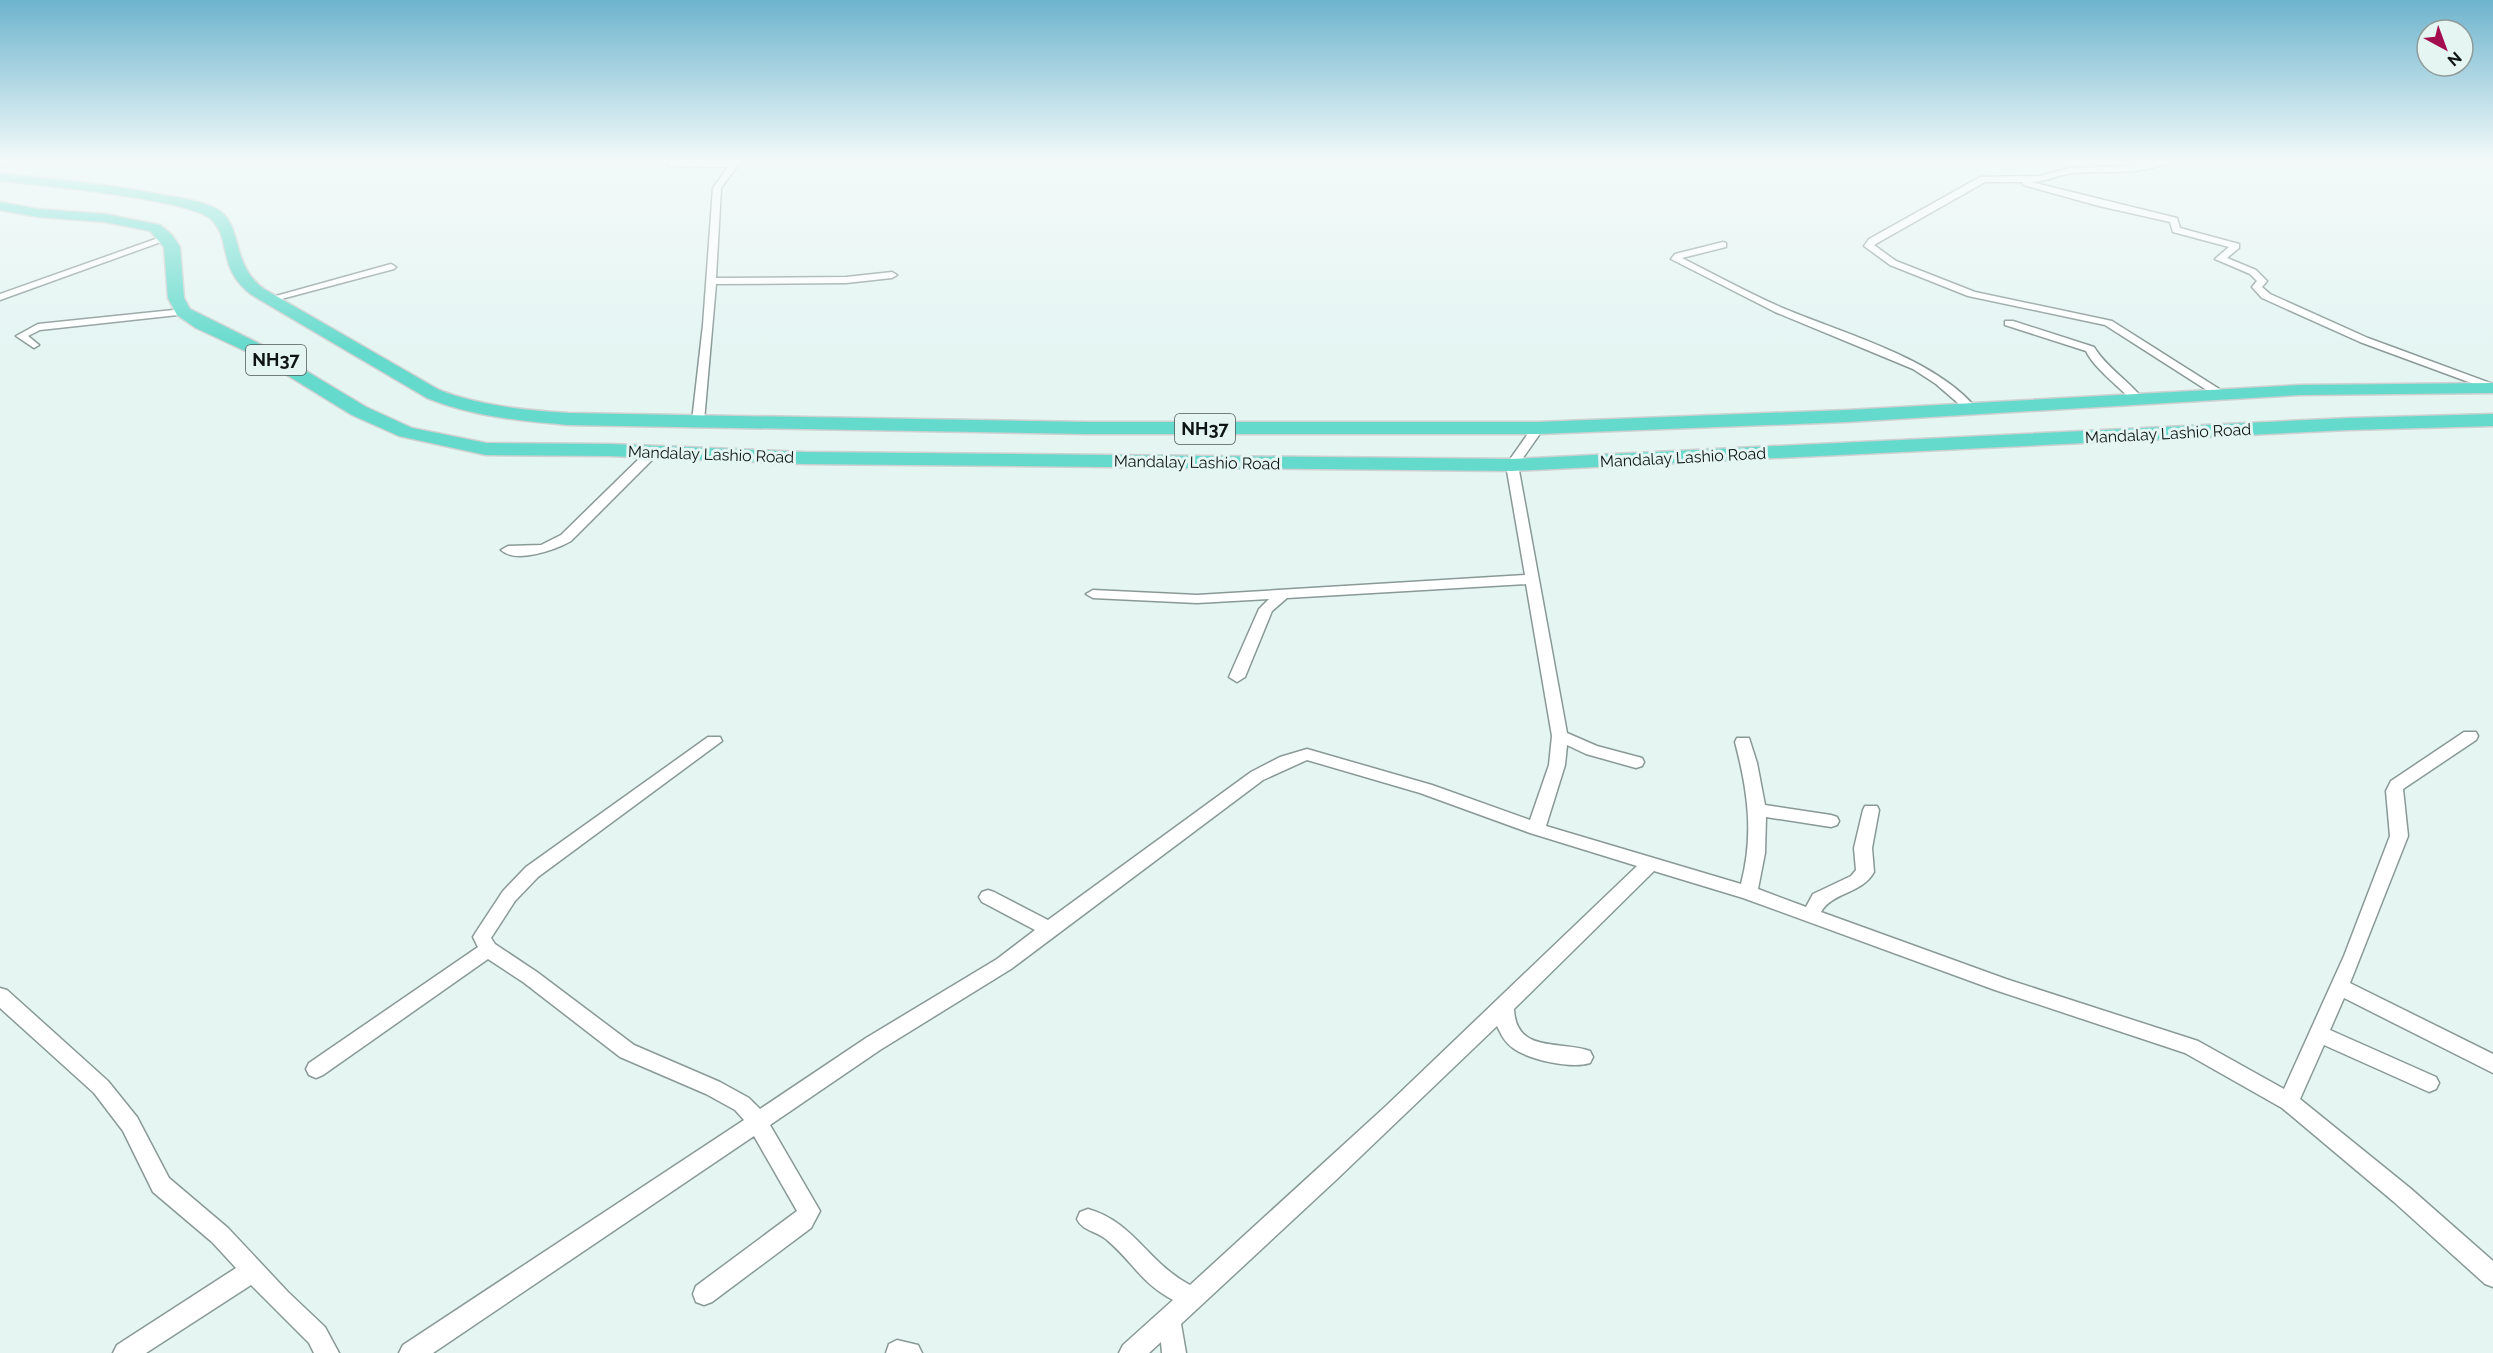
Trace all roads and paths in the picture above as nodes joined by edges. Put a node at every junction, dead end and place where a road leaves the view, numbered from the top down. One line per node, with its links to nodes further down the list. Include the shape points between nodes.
1 (139, 224): 6 (highway)
2 (221, 224): 12 (highway, Mandalay Lashio Road / NH37, via 238,272)
3 (715, 224): 10 (street)
4 (1901, 224): 17 (street, via 1869,246 1893,263 1972,294 2108,323)
5 (2175, 224): 16 (street, via 2176,230 2236,246 2220,259 2253,272 2262,281 2257,287 2266,296 2364,340)
6 (167, 237): 11 (street); 13 (highway, via 175,265 176,298)
7 (1723, 245): 19 (street, via 1676,257 1779,310 1917,367)
8 (391, 267): 12 (street)
9 (892, 275): 10 (street, via 846,280)
10 (711, 281): 21 (street)
11 (0, 297)
12 (270, 299): 21 (highway, Mandalay Lashio Road / NH37, via 453,402 538,417)
13 (183, 312): 15 (street, via 38,327 21,336); 23 (highway, Mandalay Lashio Road / NH37, via 262,352 359,411 406,432 486,449)
14 (2009, 323): 18 (street, via 2090,349 2096,361)
15 (34, 345)
16 (2493, 388): 17 (highway, Mandalay Lashio Road / NH37, via 2399,387)
17 (2220, 394): 18 (highway, Mandalay Lashio Road / NH37)
18 (2138, 399): 19 (highway, Mandalay Lashio Road / NH37)
19 (1970, 408): 22 (highway, Mandalay Lashio Road / NH37)
20 (2493, 420): 25 (highway, Mandalay Lashio Road / NH37)
21 (704, 421): 22 (highway, Mandalay Lashio Road / NH37, via 1087,428); 24 (highway)
22 (1538, 428): 25 (street)
23 (654, 452): 24 (highway, Mandalay Lashio Road / NH37); 26 (street, via 566,538 554,546 530,552)
24 (692, 453): 25 (highway, Mandalay Lashio Road / NH37, via 804,458)
25 (1512, 465): 27 (street)
26 (508, 550)
27 (1533, 579): 29 (street); 31 (street)
28 (1093, 594): 29 (street, via 1197,599)
29 (1282, 595): 30 (street, via 1266,609)
30 (1237, 677)
31 (1560, 736): 35 (street); 39 (street, via 1557,765)
32 (2470, 736): 46 (street, via 2397,784 2394,791 2399,836)
33 (714, 741): 45 (street, via 532,872 509,896 482,937)
34 (1743, 742): 36 (street)
35 (1636, 762)
36 (1759, 810): 38 (street); 41 (street, via 1758,855)
37 (1870, 810): 43 (street, via 1863,848 1865,872 1857,881 1819,899)
38 (1831, 821)
39 (1536, 829): 40 (street); 44 (street, via 1426,789 1307,754 1257,776)
40 (1651, 863): 41 (street); 48 (street)
41 (1748, 893): 43 (street)
42 (988, 897): 44 (street)
43 (1810, 915): 54 (street, via 2002,985 2191,1047)
44 (1049, 929): 55 (street, via 1004,964 873,1044)
45 (488, 949): 52 (street); 55 (street, via 627,1051 742,1104)
46 (2340, 987): 49 (street); 51 (street)
47 (0, 996): 57 (street, via 102,1087 130,1124 161,1185 206,1221)
48 (1504, 1006): 50 (street, via 1506,1026 1520,1043 1539,1053); 60 (street)
49 (2320, 1034): 53 (street); 54 (street)
50 (1583, 1057)
51 (2493, 1064)
52 (315, 1069)
53 (2429, 1083)
54 (2289, 1102): 58 (street)
55 (755, 1123): 59 (street, via 809,1211 803,1221); 64 (street)
56 (1088, 1220): 60 (street, via 1104,1223 1150,1272)
57 (253, 1270): 62 (street); 63 (street, via 317,1335)
58 (2493, 1276)
59 (704, 1294)
60 (1193, 1298): 61 (street)
61 (1169, 1320): 65 (street); 66 (street)
62 (125, 1353)
63 (327, 1353)
64 (411, 1353)
65 (1131, 1353)
66 (1174, 1353)

